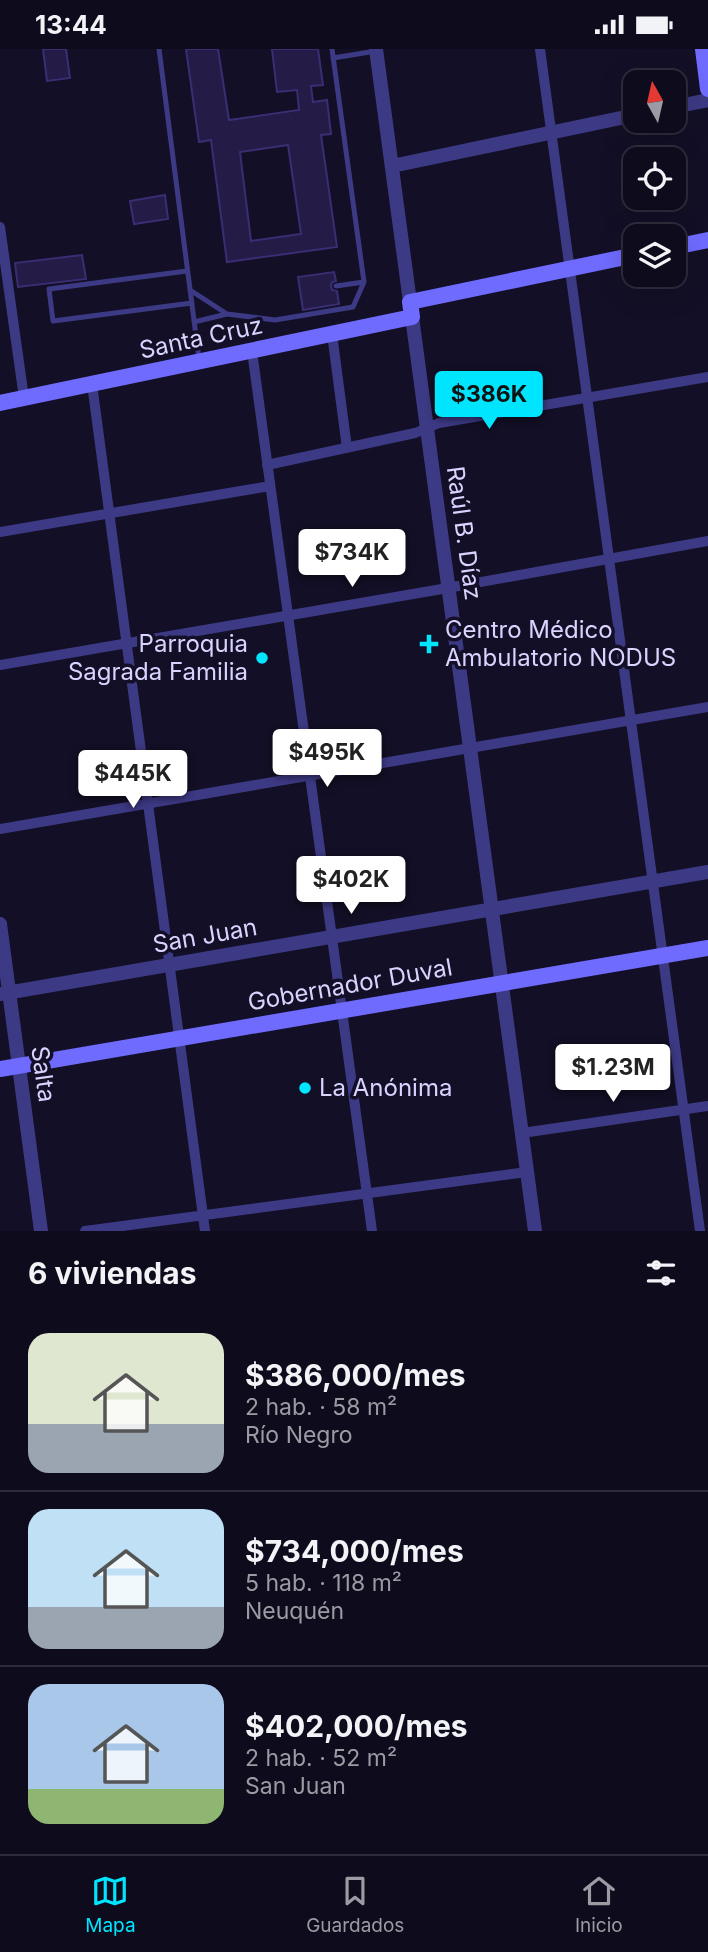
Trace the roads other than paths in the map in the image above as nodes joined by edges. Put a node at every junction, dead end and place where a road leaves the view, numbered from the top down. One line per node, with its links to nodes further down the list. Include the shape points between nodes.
1 (159, 49): 19 (lane)
2 (332, 49): 6 (lane)
3 (540, 49): 11 (street)
4 (703, 49): 7 (main road)
5 (376, 50): 6 (lane); 12 (street, Raúl B. Díaz)
6 (333, 58): 20 (lane)
7 (708, 89)
8 (708, 100): 9 (street)
9 (686, 105)
10 (623, 118): 11 (street)
11 (551, 133): 12 (street); 18 (street)
12 (391, 166): 24 (street, Raúl B. Díaz)
13 (0, 227): 17 (street)
14 (708, 240): 15 (main road)
15 (686, 245)
16 (623, 258): 18 (main road, Santa Cruz)
17 (3, 265): 32 (street)
18 (569, 269): 24 (main road, Santa Cruz); 33 (street)
19 (187, 271): 22 (lane); 23 (lane, via 49,289 53,321)
20 (364, 282): 21 (lane); 25 (lane, via 354,307 275,320)
21 (337, 286)
22 (190, 289): 23 (lane); 25 (lane)
23 (192, 303): 26 (lane)
24 (411, 309): 27 (main road, Santa Cruz); 35 (street, Raúl B. Díaz)
25 (228, 314): 26 (lane)
26 (194, 322): 29 (lane)
27 (332, 334): 28 (main road, Santa Cruz); 36 (street)
28 (251, 351): 29 (main road, Santa Cruz); 37 (street)
29 (199, 362): 31 (main road, Santa Cruz)
30 (708, 377): 33 (street)
31 (92, 384): 32 (main road, Santa Cruz); 39 (street)
32 (23, 398): 34 (main road, Santa Cruz)
33 (587, 398): 35 (street); 42 (street)
34 (0, 403)
35 (427, 428): 36 (street); 43 (street, Raúl B. Díaz)
36 (347, 448): 37 (street)
37 (267, 465): 38 (street)
38 (270, 486): 39 (street); 44 (street)
39 (109, 513): 40 (street); 45 (street)
40 (0, 531)
41 (708, 541): 42 (street)
42 (609, 559): 43 (street); 48 (street)
43 (448, 588): 44 (street); 49 (street, Raúl B. Díaz)
44 (288, 615): 45 (street); 50 (street)
45 (127, 643): 46 (street); 51 (street)
46 (0, 665)
47 (708, 706): 48 (street)
48 (631, 720): 49 (street); 54 (street)
49 (470, 748): 50 (street); 55 (street, Raúl B. Díaz)
50 (310, 776): 51 (street); 57 (street)
51 (148, 804): 52 (street); 60 (street)
52 (0, 829)
53 (708, 872): 54 (street, San Juan)
54 (652, 882): 55 (street, San Juan); 59 (street)
55 (492, 909): 57 (street, San Juan); 61 (street, Raúl B. Díaz)
56 (0, 923): 62 (street, Salta)
57 (331, 937): 60 (street, San Juan); 63 (street)
58 (708, 948): 59 (main road, Gobernador Duval)
59 (662, 955): 61 (main road, Gobernador Duval); 68 (street)
60 (170, 965): 62 (street, San Juan); 64 (street)
61 (501, 982): 63 (main road, Gobernador Duval); 69 (street, Raúl B. Díaz)
62 (5, 993): 65 (street, Salta)
63 (341, 1010): 64 (main road, Gobernador Duval); 71 (street)
64 (180, 1038): 65 (main road, Gobernador Duval); 72 (street)
65 (19, 1066): 66 (main road, Gobernador Duval); 74 (street, Salta)
66 (0, 1069)
67 (708, 1106): 68 (street)
68 (683, 1109): 69 (street); 73 (street)
69 (522, 1133): 70 (street, Raúl B. Díaz)
70 (527, 1172): 71 (street); 78 (street, Raúl B. Díaz)
71 (366, 1193): 72 (street); 77 (street)
72 (203, 1215): 75 (street); 76 (street)
73 (703, 1215): 79 (street)
74 (41, 1231)
75 (85, 1231)
76 (205, 1231)
77 (372, 1231)
78 (535, 1231)
79 (700, 1231)

